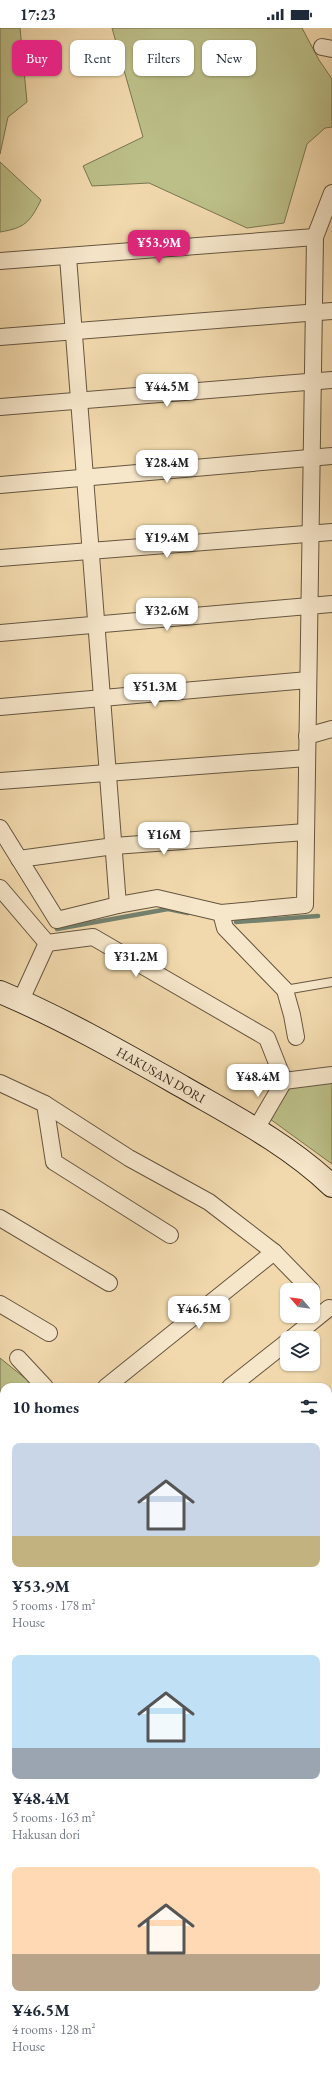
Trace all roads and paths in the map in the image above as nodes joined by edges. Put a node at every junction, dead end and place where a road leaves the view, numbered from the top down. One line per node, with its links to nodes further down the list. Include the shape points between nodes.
1 (332, 192): 2 (street)
2 (315, 237): 3 (street); 6 (street)
3 (68, 257): 4 (street); 7 (street)
4 (0, 261)
5 (332, 311): 6 (street)
6 (314, 313): 7 (street); 10 (street)
7 (74, 331): 8 (street); 11 (street)
8 (0, 337)
9 (332, 380): 10 (street)
10 (313, 382): 11 (street); 14 (street)
11 (79, 401): 12 (street); 15 (street)
12 (0, 407)
13 (332, 456): 14 (street)
14 (312, 458): 15 (street); 18 (street)
15 (85, 477): 16 (street); 19 (street)
16 (0, 485)
17 (332, 532): 18 (street)
18 (310, 534): 19 (street); 22 (street)
19 (91, 551): 20 (street); 23 (street)
20 (0, 558)
21 (332, 604): 22 (street)
22 (309, 606): 23 (street); 25 (street)
23 (97, 624): 24 (street); 26 (street)
24 (0, 632)
25 (308, 680): 26 (street); 29 (street)
26 (102, 698): 27 (street); 31 (street)
27 (0, 707)
28 (332, 729): 29 (street)
29 (307, 736): 30 (street)
30 (307, 758): 31 (street); 34 (street)
31 (108, 773): 32 (street); 35 (street)
32 (0, 781)
33 (0, 828): 36 (street)
34 (306, 832): 35 (street); 39 (street, via 304,905)
35 (114, 846): 36 (street); 38 (street)
36 (19, 859): 38 (street, via 57,920)
37 (0, 888): 40 (street)
38 (118, 905): 39 (street, via 157,898)
39 (221, 913): 42 (street, via 225,928)
40 (47, 943): 44 (street); 47 (street, via 93,937 267,1038)
41 (332, 982): 42 (lane)
42 (285, 990): 45 (street)
43 (0, 992): 44 (street, HAKUSAN DORI)
44 (21, 1000): 50 (street, HAKUSAN DORI, via 87,1033)
45 (296, 1038)
46 (332, 1075): 47 (street)
47 (284, 1081): 50 (street)
48 (0, 1082): 49 (street)
49 (45, 1104): 53 (street, via 54,1162); 54 (street, via 129,1158 209,1202)
50 (256, 1129): 51 (street, HAKUSAN DORI, via 315,1170)
51 (332, 1186)
52 (0, 1218): 55 (street)
53 (170, 1235)
54 (274, 1252): 56 (street); 65 (street)
55 (109, 1283)
56 (304, 1283)
57 (320, 1299): 59 (street)
58 (0, 1304): 61 (street)
59 (330, 1310): 60 (street)
60 (302, 1331)
61 (49, 1333)
62 (280, 1348): 66 (street)
63 (18, 1358): 64 (street)
64 (41, 1383)
65 (111, 1383)
66 (235, 1383)

